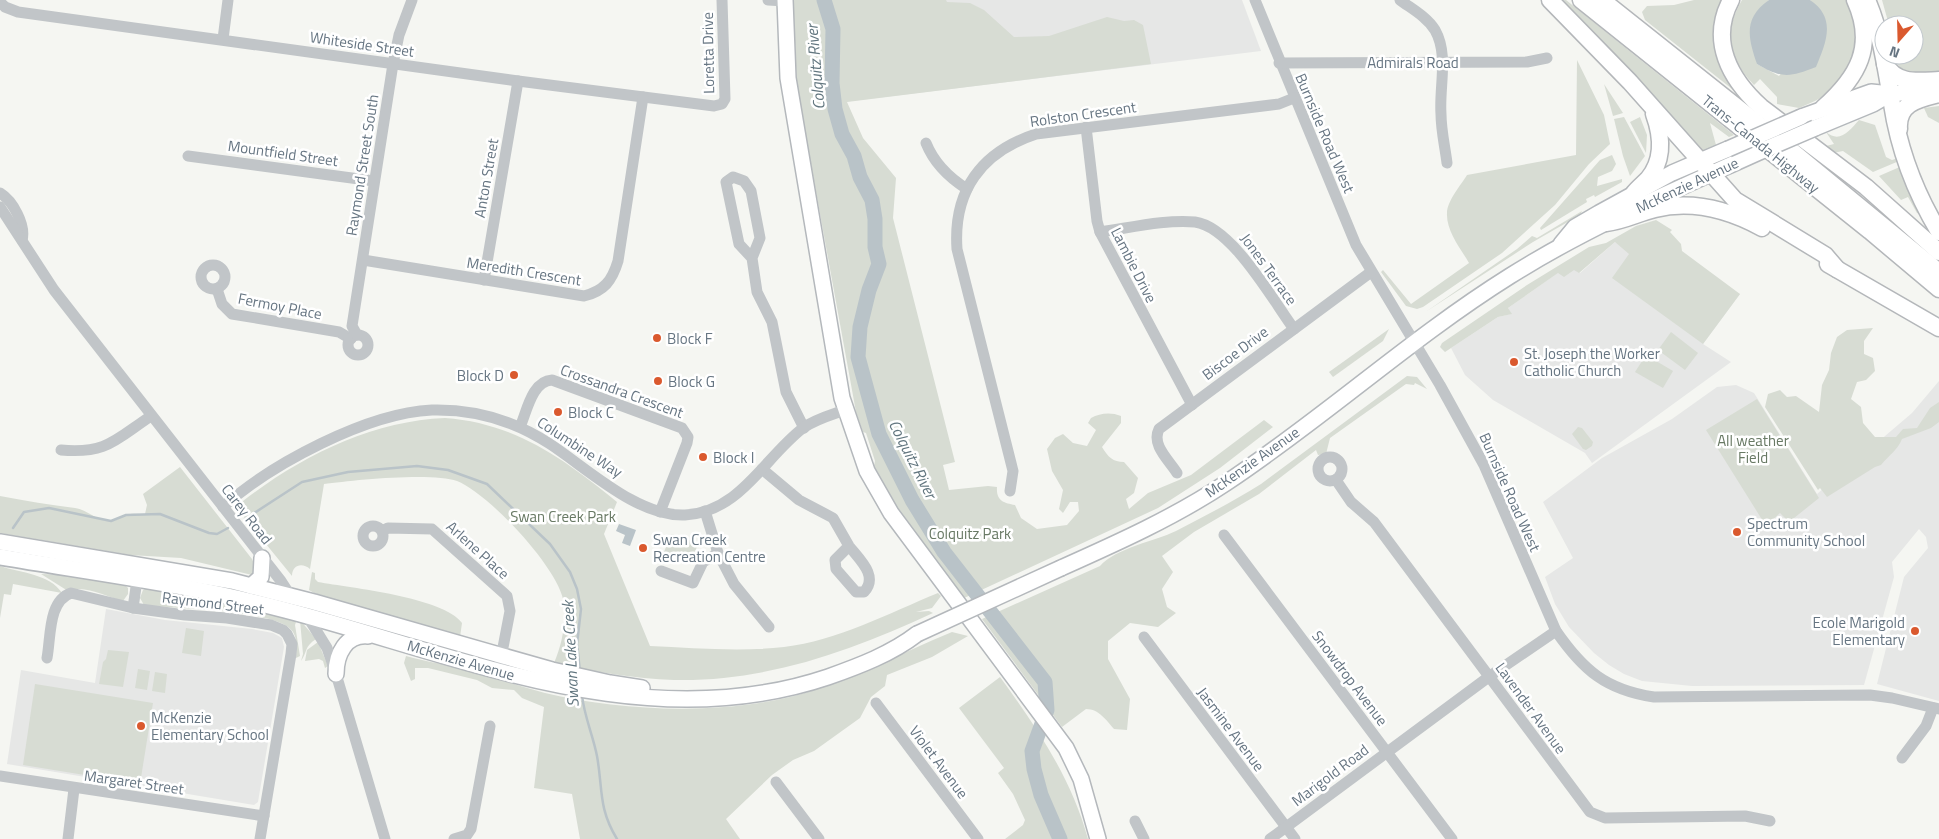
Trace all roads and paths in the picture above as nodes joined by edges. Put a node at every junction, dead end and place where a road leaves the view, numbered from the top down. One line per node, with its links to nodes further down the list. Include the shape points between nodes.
1 (228, 0): 16 (street)
2 (412, 0): 20 (street, Raymond Street South, via 399,35)
3 (722, 0): 30 (street, Loretta Drive, via 725,99)
4 (768, 0): 13 (street)
5 (1254, 0): 19 (street, Burnside Road West)
6 (1400, 0): 18 (street, via 1425,18 1434,29 1440,42)
7 (1550, 0): 31 (highway)
8 (1581, 0): 59 (highway, Trans-Canada Highway, via 1870,230)
9 (1602, 0): 56 (highway, Trans-Canada Highway)
10 (1732, 0): 51 (highway, via 1722,30 1723,53 1744,92 1882,201)
11 (1855, 0): 32 (highway, via 1865,37 1861,59 1848,83)
12 (1867, 0): 15 (highway)
13 (785, 1): 65 (main road, via 792,111)
14 (0, 2): 16 (street, Whiteside Street, via 18,12)
15 (1874, 25)
16 (224, 39): 20 (street, Whiteside Street)
17 (1547, 58): 18 (street, Admirals Road, via 1527,62)
18 (1442, 61): 19 (street, Admirals Road); 38 (street, via 1441,112)
19 (1279, 63): 29 (street, Burnside Road West)
20 (393, 64): 24 (street, Whiteside Street); 40 (street, Raymond Street South)
21 (1885, 65): 26 (highway)
22 (1886, 65): 23 (highway, via 1893,75 1906,80)
23 (1939, 80)
24 (518, 81): 28 (street, Whiteside Street); 57 (street, Anton Street)
25 (1939, 88): 26 (main road)
26 (1891, 94): 32 (main road, via 1871,92); 35 (highway); 39 (main road, McKenzie Avenue, bridge)
27 (1939, 94): 35 (highway, via 1915,100 1904,108 1900,115)
28 (643, 97): 30 (street, Whiteside Street, via 714,106); 57 (street, Meredith Crescent, via 618,261 609,282 601,290 584,296)
29 (1294, 98): 33 (street, Rolston Crescent, via 1279,104); 55 (street, Burnside Road West, via 1344,219)
30 (722, 104)
31 (1652, 107): 37 (highway); 43 (highway, via 1661,148 1648,179)
32 (1823, 108): 37 (main road, McKenzie Avenue, bridge)
33 (1086, 127): 41 (street, Rolston Crescent, via 1036,134 1005,146 983,165); 47 (street, Lambie Drive)
34 (926, 143): 41 (street, via 932,159 953,181)
35 (1900, 143): 48 (highway, via 1921,202)
36 (188, 156): 40 (street, Mountfield Street)
37 (1699, 162): 39 (highway); 43 (main road, McKenzie Avenue)
38 (1447, 163)
39 (1711, 175): 45 (main road, McKenzie Avenue); 54 (highway, via 1735,200 1825,256)
40 (374, 181): 53 (street, Raymond Street South)
41 (966, 189): 73 (street, Rolston Crescent, via 957,221 957,249 1013,471)
42 (0, 193): 49 (street, Carey Road, via 11,203 24,231)
43 (1634, 193): 50 (main road, McKenzie Avenue, via 1575,227)
44 (0, 208): 49 (street, Carey Road)
45 (1606, 223): 50 (main road, McKenzie Avenue); 54 (highway, via 1668,207 1713,208 1744,219)
46 (0, 224): 49 (street)
47 (1100, 232): 60 (street, Jones Terrace, via 1184,221 1208,225 1230,241); 64 (street, Lambie Drive)
48 (1939, 232)
49 (22, 240): 66 (street, Carey Road, via 54,290)
50 (1560, 245): 63 (main road, McKenzie Avenue)
51 (1939, 252)
52 (752, 258): 52 (street, via 760,238 751,191 744,181 733,177 726,182 738,244); 68 (street, via 757,292 772,322 782,378)
53 (363, 260): 57 (street, Meredith Crescent); 62 (street, Raymond Street South, via 352,326)
54 (1837, 269): 61 (highway)
55 (1371, 272): 60 (street, Biscoe Drive); 63 (street, Burnside Road West)
56 (1939, 272)
57 (484, 280)
58 (217, 289): 62 (street, Fermoy Place, via 222,304 232,314)
59 (1939, 289)
60 (1294, 328): 64 (street, Biscoe Drive)
61 (1939, 328)
62 (354, 337)
63 (1413, 343): 92 (street, Burnside Road West, via 1484,465); 96 (main road, McKenzie Avenue, bridge, via 1227,483 1157,523 917,634 899,648 816,681 736,697 681,699 568,681)
64 (1192, 404): 71 (street, Biscoe Drive, via 1156,436 1157,443)
65 (845, 410): 68 (street, Columbine Way); 117 (main road, via 867,470 891,513 1066,748 1081,779)
66 (151, 416): 69 (street, via 106,447); 74 (street, Carey Road)
67 (520, 427): 74 (street, Columbine Way, via 459,411 409,413 336,438 298,456 261,478); 75 (street, Columbine Way, via 639,504); 75 (street, Crossandra Crescent, via 536,388 543,381 552,380 682,428 688,437 687,443)
68 (804, 428): 70 (street, Columbine Way)
69 (61, 450)
70 (762, 469): 76 (street, Columbine Way, via 734,497); 80 (street, via 798,500 833,518)
71 (1177, 472)
72 (1336, 480): 98 (street, Lavender Avenue, via 1351,502 1374,522)
73 (1010, 491)
74 (223, 507): 83 (street, Carey Road)
75 (660, 512): 76 (street, Columbine Way, via 683,515)
76 (704, 512): 81 (street)
77 (382, 532): 96 (street, Arlene Place, via 388,528 432,529 507,596 510,611)
78 (1224, 535): 102 (street, Snowdrop Avenue)
79 (0, 542): 86 (main road, McKenzie Avenue)
80 (849, 546)
81 (718, 553): 84 (street, via 703,562 693,583); 91 (street, via 734,584)
82 (0, 557): 85 (main road, McKenzie Avenue)
83 (262, 558): 86 (main road, via 261,577); 87 (street, Carey Road)
84 (661, 571)
85 (137, 580): 88 (street); 90 (main road, McKenzie Avenue, via 228,595)
86 (251, 586): 87 (main road, McKenzie Avenue)
87 (290, 596): 89 (main road, McKenzie Avenue); 90 (street, Carey Road)
88 (133, 608): 95 (street, Raymond Street, via 80,594 64,596 55,608); 107 (street, Raymond Street, via 271,625 287,634 292,644 291,654)
89 (359, 615): 90 (street, via 329,614); 96 (main road, McKenzie Avenue)
90 (315, 622): 93 (main road, McKenzie Avenue); 97 (street, Carey Road)
91 (769, 627)
92 (1556, 631): 98 (street, Marigold Road); 100 (street, Burnside Road West, via 1589,671 1609,685 1638,694 1672,697 1870,695)
93 (378, 636): 96 (main road, McKenzie Avenue); 97 (main road, via 359,635 350,640 339,653)
94 (1144, 637): 110 (street, Jasmine Avenue)
95 (47, 658)
96 (500, 664)
97 (336, 674): 113 (street, Carey Road)
98 (1490, 676): 102 (street, Marigold Road); 109 (street, Lavender Avenue, via 1582,803 1598,817 1745,816)
99 (876, 703): 116 (street, Violet Avenue)
100 (1936, 708): 103 (street)
101 (490, 726): 114 (street, via 472,824 467,835)
102 (1386, 752): 110 (street, Marigold Road); 121 (street, Snowdrop Avenue)
103 (1902, 758)
104 (0, 776): 106 (street, Margaret Street)
105 (776, 782): 115 (street)
106 (74, 789): 107 (street, Margaret Street); 111 (street)
107 (264, 816): 112 (street)
108 (1135, 821): 118 (street)
109 (1770, 822)
110 (1286, 827): 119 (street, Marigold Road); 120 (street, Jasmine Avenue)
111 (68, 839)
112 (260, 839)
113 (385, 839)
114 (454, 839)
115 (819, 839)
116 (978, 839)
117 (1098, 839)
118 (1144, 839)
119 (1270, 839)
120 (1295, 839)
121 (1452, 839)

